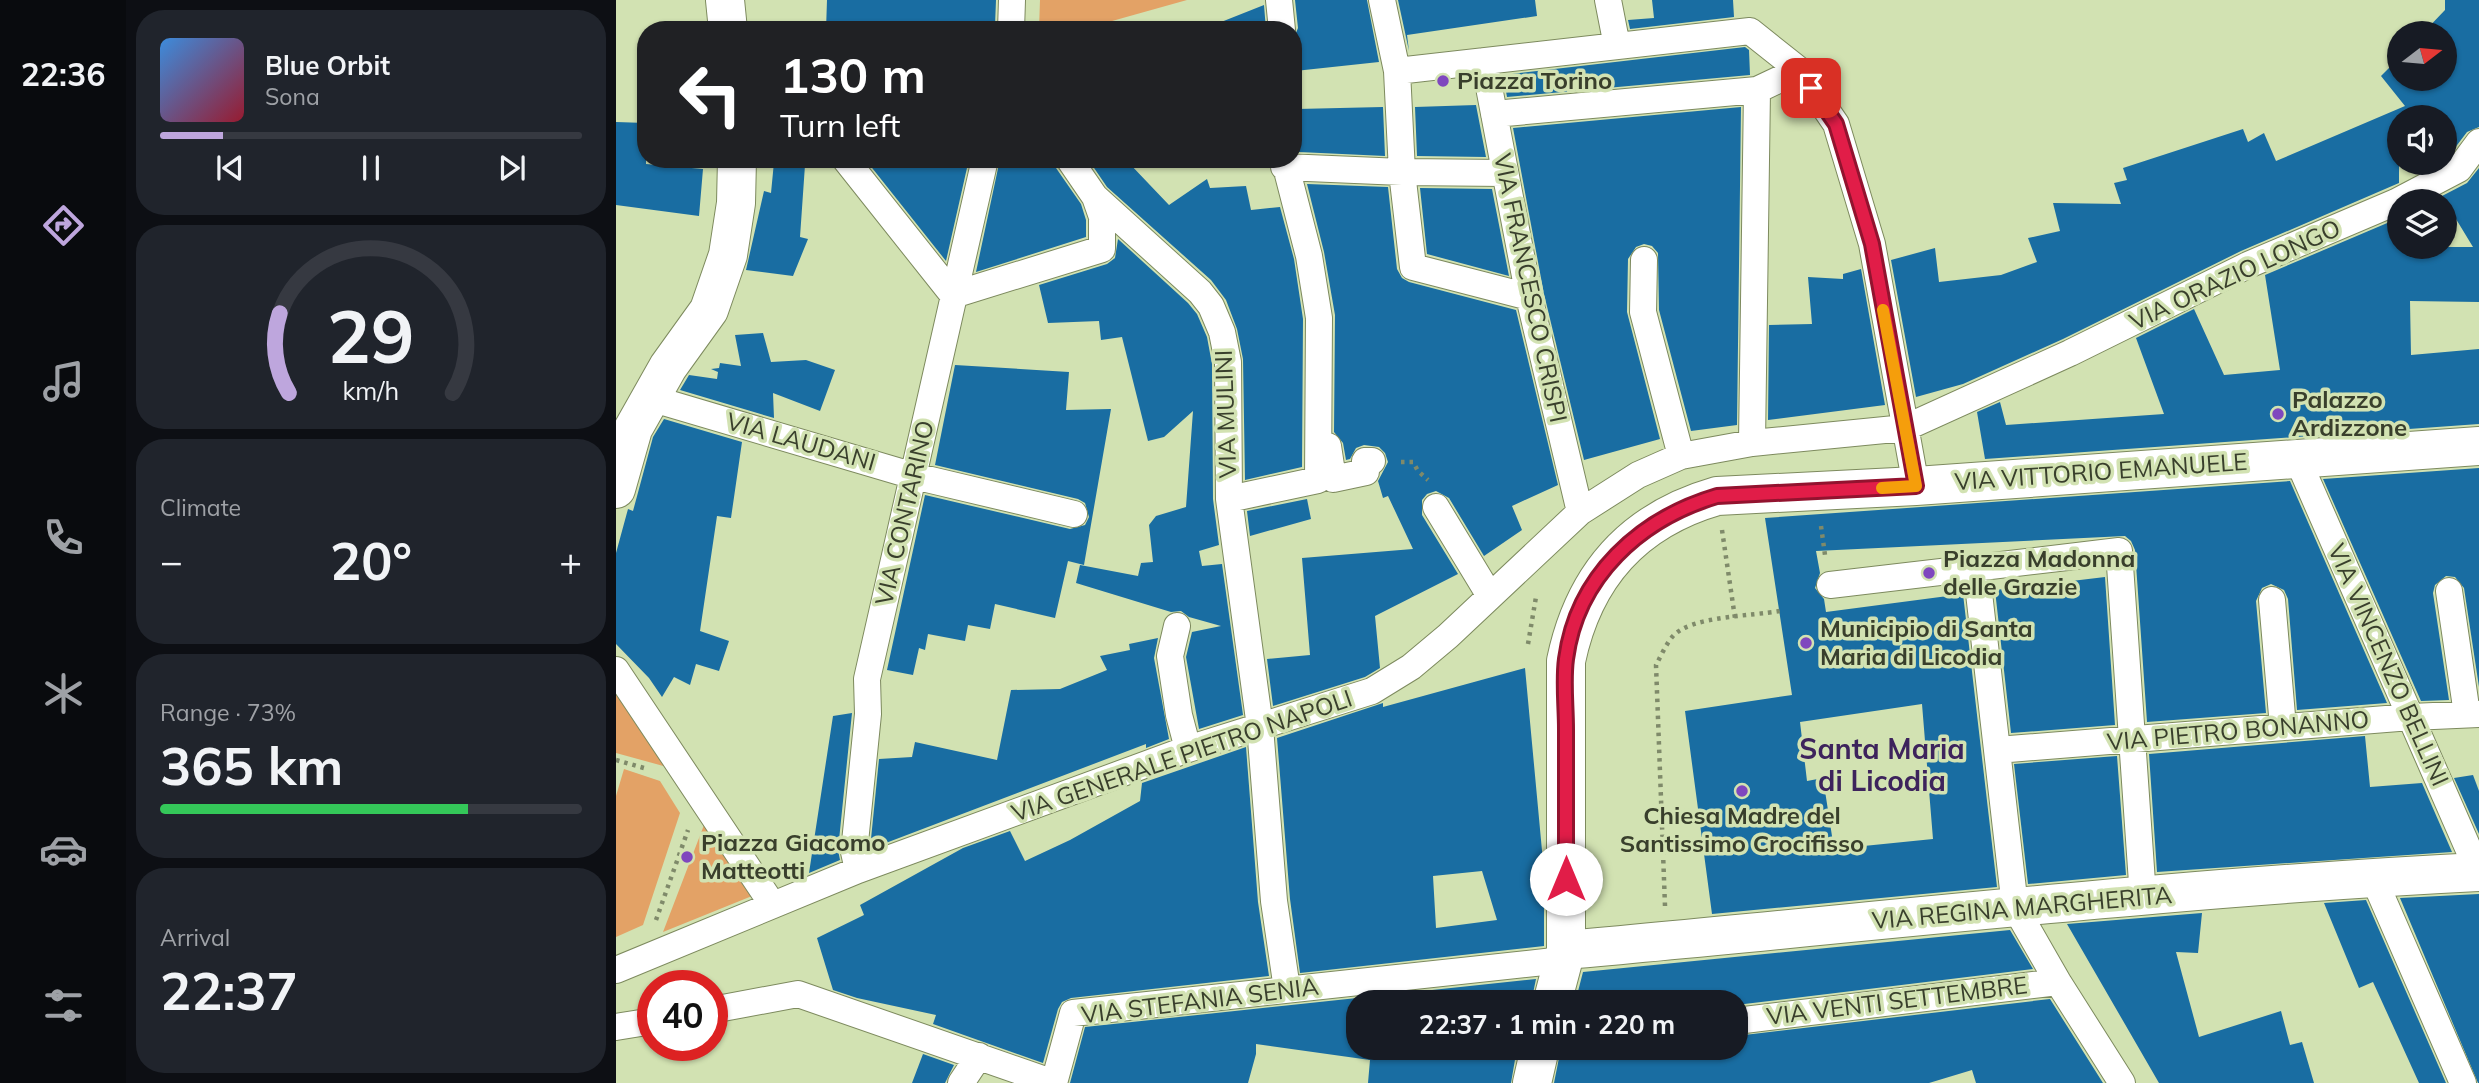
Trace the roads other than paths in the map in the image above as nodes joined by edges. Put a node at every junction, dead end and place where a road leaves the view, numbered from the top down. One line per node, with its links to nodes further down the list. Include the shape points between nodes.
1 (725, 0): 6 (street)
2 (1012, 0): 7 (street)
3 (1279, 0): 8 (street)
4 (1382, 0): 11 (street)
5 (1608, 0): 9 (street)
6 (727, 21)
7 (1011, 21)
8 (1281, 21)
9 (1617, 46): 10 (street); 12 (street, via 1750,31)
10 (1489, 60): 11 (street); 14 (street, VIA FRANCESCO CRISPI)
11 (1396, 65): 23 (street)
12 (1799, 70): 13 (street); 30 (street, via 1836,124 1872,244)
13 (1757, 90): 14 (street); 31 (street)
14 (1493, 109): 24 (street, VIA FRANCESCO CRISPI)
15 (2479, 142): 17 (street, VIA ORAZIO LONGO)
16 (1302, 164): 23 (street)
17 (2469, 164): 30 (street, VIA ORAZIO LONGO)
18 (737, 168): 29 (street, via 728,255 709,310)
19 (852, 168): 27 (street)
20 (983, 168): 27 (street, VIA CONTARINO)
21 (1075, 168): 25 (street, VIA MULINI)
22 (1285, 168): 32 (street, via 1309,256 1319,318)
23 (1402, 172): 24 (street); 28 (street, via 1413,267)
24 (1505, 173): 28 (street, VIA FRANCESCO CRISPI)
25 (1095, 197): 27 (street, via 1102,216 1102,249); 40 (street, VIA MULINI, via 1211,306 1228,362)
26 (1644, 260): 33 (street, via 1643,312)
27 (953, 295): 37 (street, VIA CONTARINO)
28 (1529, 298): 42 (street, VIA FRANCESCO CRISPI)
29 (650, 398): 37 (street, VIA LAUDANI); 39 (street, via 633,429)
30 (1905, 428): 31 (street, VIA ORAZIO LONGO); 38 (street)
31 (1752, 433): 33 (street, VIA GENERALE PIETRO NAPOLI)
32 (1318, 435): 36 (street, via 1328,441 1333,479 1366,472 1365,461); 40 (street, via 1318,480)
33 (1678, 445): 42 (street, VIA GENERALE PIETRO NAPOLI)
34 (2479, 446): 35 (street, VIA VITTORIO EMANUELE)
35 (2297, 458): 38 (street, VIA VITTORIO EMANUELE); 52 (street, VIA VINCENZO BELLINI)
36 (1372, 461)
37 (914, 476): 43 (street, VIA LAUDANI); 58 (street, VIA CONTARINO, via 866,679 868,714 854,852)
38 (1916, 486): 64 (street, VIA VITTORIO EMANUELE, via 1717,496 1656,521 1628,542 1604,572 1583,603 1566,661)
39 (616, 489)
40 (1229, 499): 53 (street, VIA MULINI)
41 (1436, 506): 47 (street)
42 (1580, 512): 47 (street, VIA GENERALE PIETRO NAPOLI)
43 (1074, 514)
44 (1977, 577): 45 (street); 55 (street, via 2119,551); 57 (street)
45 (1829, 585)
46 (2449, 591): 51 (street)
47 (1490, 596): 53 (street, VIA GENERALE PIETRO NAPOLI, via 1411,667 1372,691)
48 (2272, 600): 54 (street)
49 (1177, 626): 56 (street, via 1170,656)
50 (616, 670): 62 (street)
51 (2473, 714): 52 (street, VIA PIETRO BONANNO)
52 (2411, 717): 54 (street, VIA PIETRO BONANNO); 59 (street, VIA VINCENZO BELLINI)
53 (1260, 727): 56 (street, VIA GENERALE PIETRO NAPOLI); 67 (street, VIA MULINI, via 1274,901)
54 (2283, 727): 55 (street, VIA PIETRO BONANNO)
55 (2132, 740): 57 (street, VIA PIETRO BONANNO); 61 (street)
56 (1188, 749): 58 (street, VIA GENERALE PIETRO NAPOLI)
57 (1997, 750): 63 (street)
58 (858, 870): 62 (street, VIA GENERALE PIETRO NAPOLI)
59 (2479, 873): 60 (street, VIA REGINA MARGHERITA)
60 (2373, 877): 61 (street, VIA REGINA MARGHERITA); 79 (street)
61 (2143, 897): 63 (street, VIA REGINA MARGHERITA)
62 (772, 904): 65 (street, VIA GENERALE PIETRO NAPOLI)
63 (2015, 907): 64 (street, VIA REGINA MARGHERITA); 66 (street)
64 (1565, 955): 67 (street, VIA STEFANIA SENIA); 68 (street, VIA VITTORIO EMANUELE)
65 (616, 970)
66 (2058, 982): 70 (street, VIA VENTI SETTEMBRE); 78 (street)
67 (1287, 989): 76 (street, VIA STEFANIA SENIA, via 1073,1013)
68 (1556, 990)
69 (728, 1007): 73 (street, via 798,994)
70 (1748, 1019)
71 (637, 1024): 72 (street)
72 (616, 1027)
73 (979, 1056): 75 (street); 76 (street)
74 (1537, 1060): 77 (street)
75 (961, 1083)
76 (1054, 1083)
77 (1532, 1083)
78 (2122, 1083)
79 (2463, 1083)

